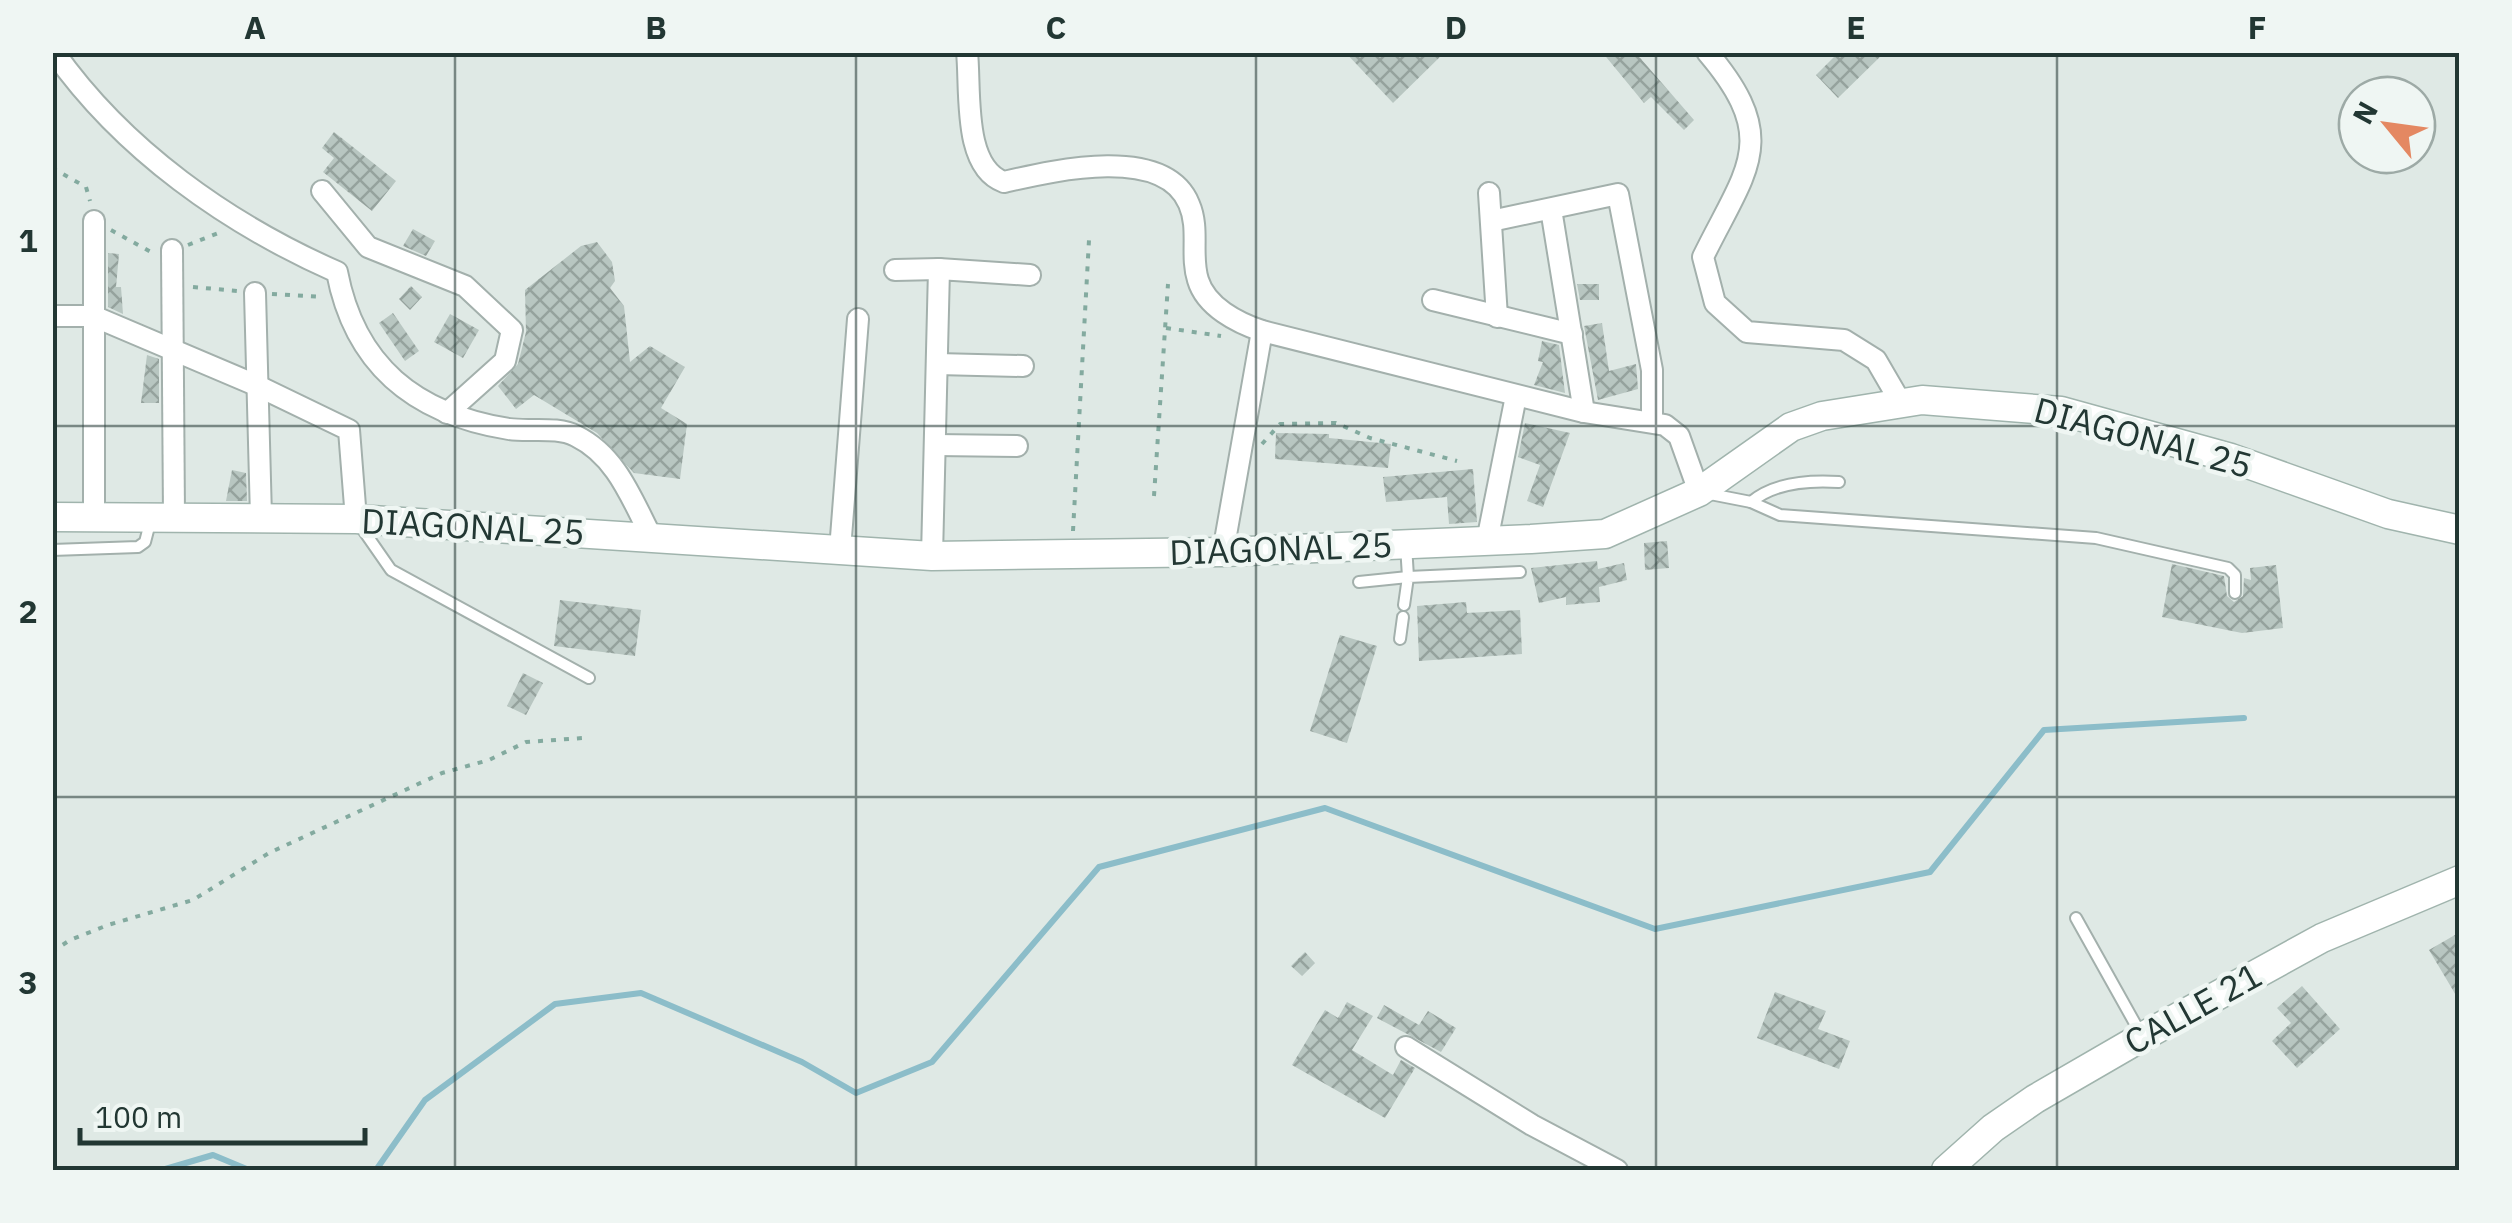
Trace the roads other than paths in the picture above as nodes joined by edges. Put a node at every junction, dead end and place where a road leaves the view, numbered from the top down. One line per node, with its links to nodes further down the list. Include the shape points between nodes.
1 (54, 52): 13 (street, via 72,82 159,163 240,225)
2 (967, 52): 21 (street, via 979,160 992,178 1004,182 1127,166 1163,176 1188,201 1198,280 1210,300)
3 (1708, 52): 28 (street, via 1748,120 1754,144 1702,258 1716,303 1748,332 1844,340 1876,360)
4 (322, 191): 9 (street)
5 (1489, 193): 8 (street)
6 (1551, 209): 8 (street); 22 (street); 31 (street, via 1618,194 1652,370)
7 (94, 221): 18 (street)
8 (1491, 221): 19 (street)
9 (368, 247): 13 (street); 30 (street, via 465,286 512,330 505,361)
10 (172, 250): 23 (street)
11 (939, 269): 12 (street); 14 (street); 24 (street)
12 (894, 270)
13 (337, 272): 30 (street, via 342,298 375,364)
14 (1030, 275)
15 (254, 292): 26 (street)
16 (1434, 300): 19 (street)
17 (52, 316): 18 (street)
18 (93, 316): 23 (street); 38 (street)
19 (1497, 316): 22 (street)
20 (858, 320): 47 (street)
21 (1262, 331): 27 (street); 48 (street)
22 (1572, 334): 29 (street)
23 (174, 351): 26 (street); 39 (street)
24 (937, 364): 25 (street); 32 (street)
25 (1023, 366)
26 (258, 386): 40 (street); 41 (street, via 348,430)
27 (1516, 396): 29 (street); 44 (street)
28 (1901, 403): 35 (street, DIAGONAL 25, via 1791,427); 42 (street, DIAGONAL 25, via 2061,410 2230,458 2388,514)
29 (1584, 412): 31 (street)
30 (447, 414): 43 (street, via 508,429 574,434 607,456)
31 (1652, 422): 35 (street, via 1679,436)
32 (935, 445): 33 (street); 49 (street)
33 (1017, 446)
34 (1839, 482): 36 (lane, via 1808,480)
35 (1699, 492): 36 (lane); 44 (street, DIAGONAL 25, via 1606,534)
36 (1751, 502): 53 (lane, via 1780,516 2096,538 2228,568)
37 (52, 517): 38 (street, DIAGONAL 25)
38 (94, 517): 39 (street, DIAGONAL 25)
39 (162, 517): 40 (street, DIAGONAL 25); 46 (lane, via 138,547)
40 (261, 517): 41 (street, DIAGONAL 25)
41 (356, 519): 43 (street, DIAGONAL 25); 55 (lane, via 391,570)
42 (2460, 530)
43 (652, 538): 47 (street, DIAGONAL 25)
44 (1487, 540): 45 (street, DIAGONAL 25)
45 (1406, 544): 48 (street, DIAGONAL 25); 51 (lane)
46 (52, 550)
47 (840, 550): 49 (street, DIAGONAL 25)
48 (1222, 552): 49 (street, DIAGONAL 25)
49 (932, 556)
50 (1520, 572): 51 (lane)
51 (1408, 577): 52 (lane); 54 (lane)
52 (1359, 582)
53 (2236, 593)
54 (1400, 639)
55 (589, 678)
56 (2460, 880): 58 (street, CALLE 21, via 2322,938)
57 (2076, 918): 58 (lane)
58 (2142, 1037): 61 (street, CALLE 21, via 2035,1099)
59 (1406, 1047): 60 (street)
60 (1617, 1170)
61 (1948, 1170)

